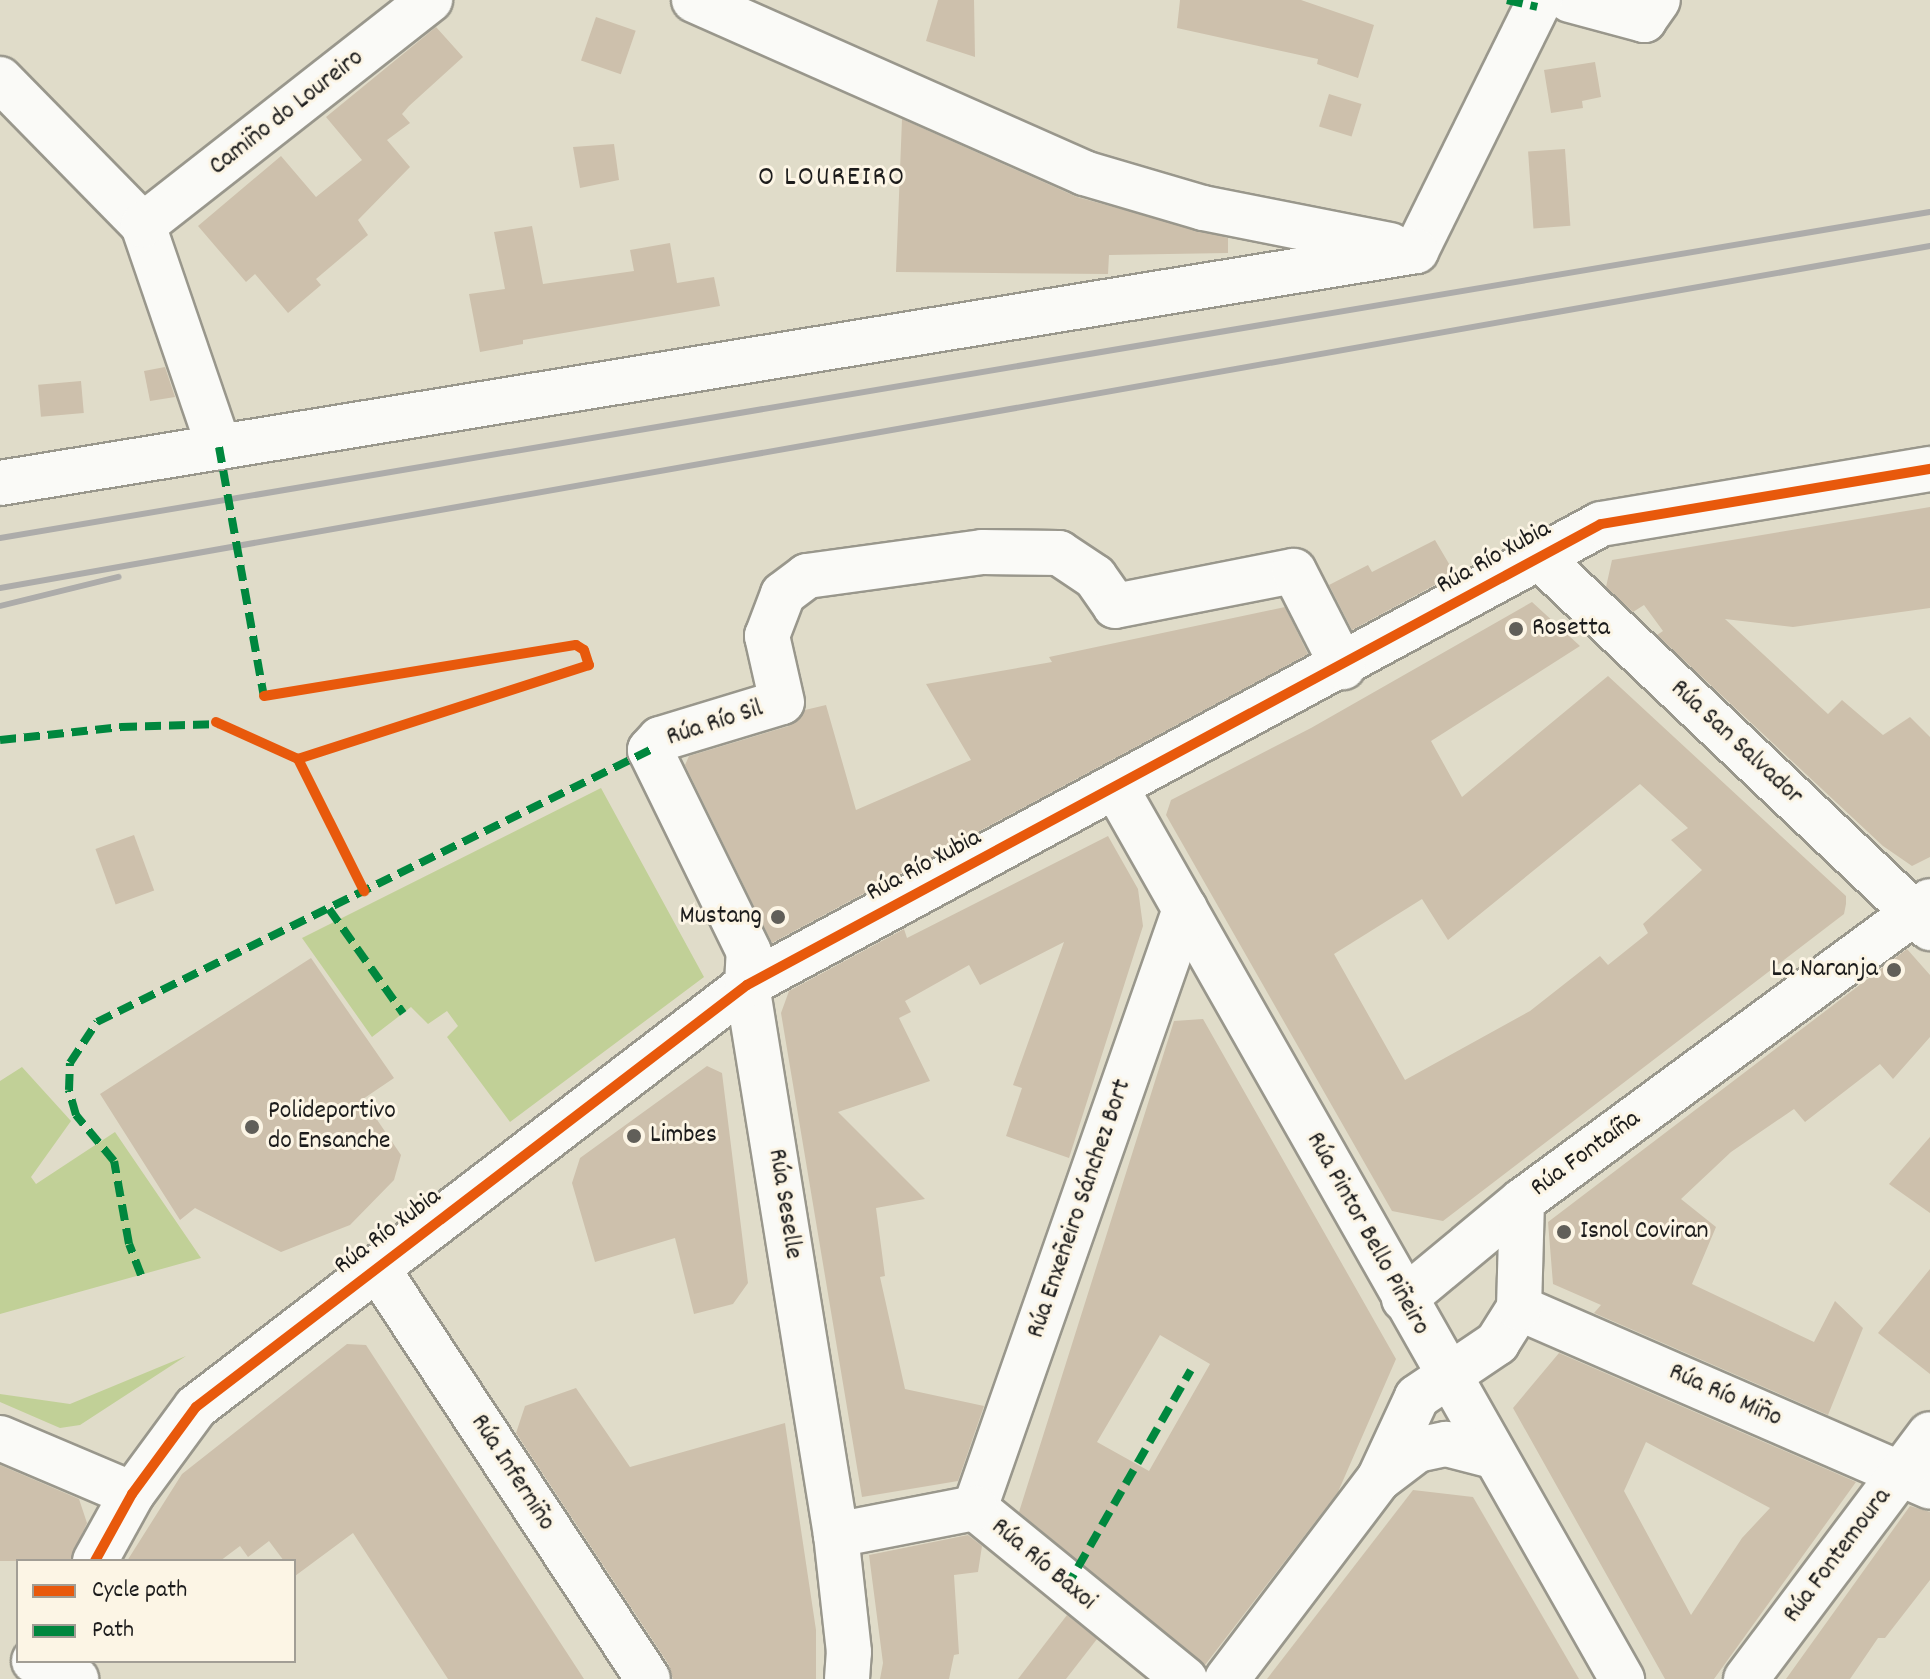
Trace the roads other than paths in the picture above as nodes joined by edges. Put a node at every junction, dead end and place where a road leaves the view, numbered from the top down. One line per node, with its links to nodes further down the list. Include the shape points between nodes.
1 (430, 0): 7 (street, Camiño do Loureiro)
2 (694, 0): 8 (street, via 1084,173 1203,208)
3 (1540, 0): 8 (street)
4 (1570, 0): 5 (street)
5 (1651, 10)
6 (0, 79): 7 (street)
7 (143, 225): 9 (street)
8 (1416, 251): 9 (street)
9 (219, 447): 11 (street)
10 (1930, 469): 12 (street, Rúa Río Xubia, via 1601,524)
11 (0, 483)
12 (1540, 558): 13 (street, Rúa Río Xubia); 17 (street, Rúa San Salvador)
13 (1343, 667): 14 (street, Rúa Río Sil, via 1294,571 1115,606 1095,577 1059,553 982,552 807,576 783,594 767,636 782,702 660,739); 15 (street, Rúa Río Xubia)
14 (650, 750): 18 (street, Rúa Seselle, via 749,952)
15 (1116, 788): 16 (street, Rúa Pintor Bello Piñeiro); 18 (street, Rúa Río Xubia)
16 (1185, 909): 21 (street, Rúa Pintor Bello Piñeiro); 30 (street, Rúa Enxeñeiro Sánchez Bort)
17 (1925, 913): 19 (street, Rúa Fontaíña)
18 (747, 985): 20 (street, Rúa Río Xubia); 31 (street, Rúa Seselle)
19 (1522, 1201): 21 (street); 22 (street, Rúa Fontaíña)
20 (377, 1268): 29 (street, Rúa Río Xubia, via 196,1407); 33 (street, Rúa Inferniño)
21 (1404, 1299): 23 (street, Rúa Pintor Bello Piñeiro)
22 (1519, 1308): 23 (street, via 1497,1343); 28 (street, Rúa Río Miño)
23 (1446, 1374): 26 (street, Rúa Pintor Bello Piñeiro); 27 (street, via 1417,1397)
24 (1930, 1434): 28 (street, Rúa Fontemoura)
25 (0, 1438): 29 (street)
26 (1493, 1456): 27 (street, via 1446,1444 1417,1450); 37 (street, Rúa Pintor Bello Piñeiro)
27 (1379, 1479): 36 (street)
28 (1915, 1480): 38 (street, Rúa Fontemoura)
29 (132, 1494): 32 (street, Rúa Río Xubia)
30 (975, 1508): 31 (street, Rúa Río Baxoi); 35 (street, Rúa Río Baxoi)
31 (836, 1535): 34 (street, Rúa Seselle, via 849,1652)
32 (96, 1559)
33 (648, 1679)
34 (847, 1679)
35 (1185, 1679)
36 (1227, 1679)
37 (1622, 1679)
38 (1746, 1679)

